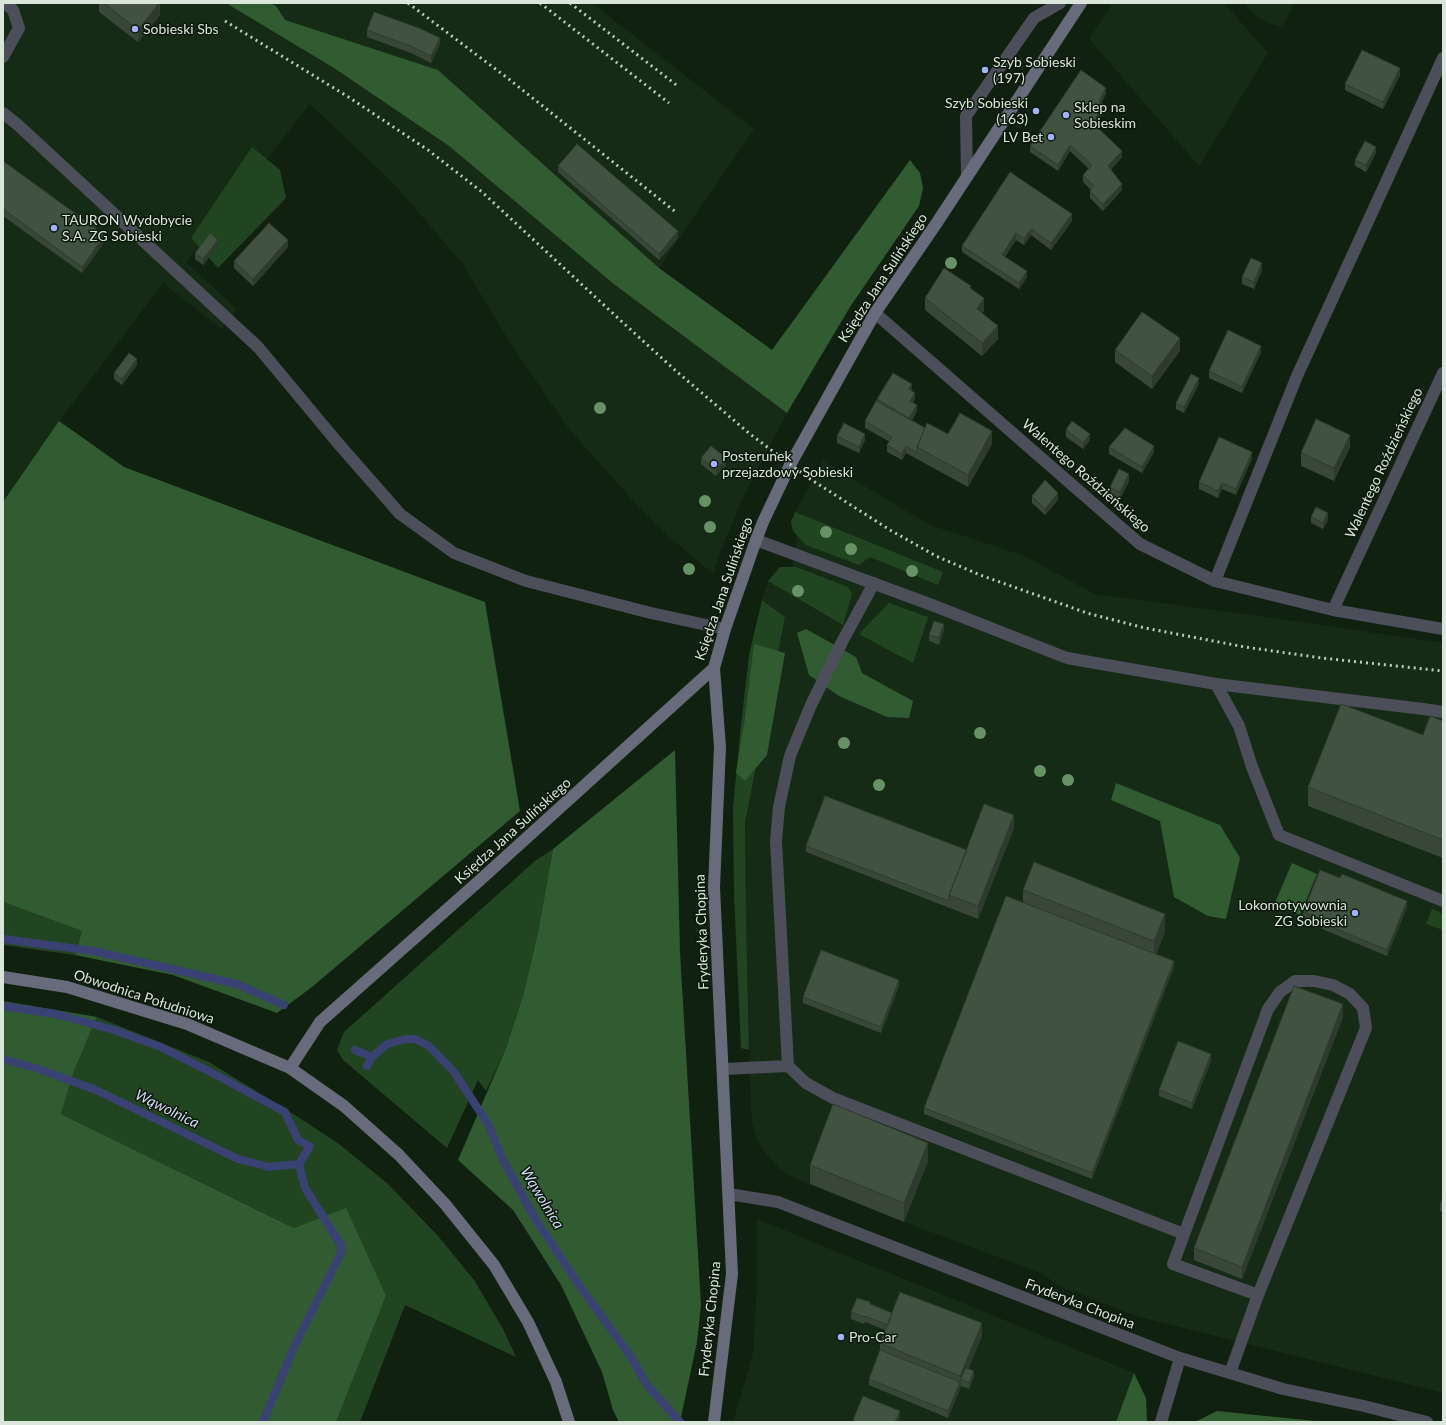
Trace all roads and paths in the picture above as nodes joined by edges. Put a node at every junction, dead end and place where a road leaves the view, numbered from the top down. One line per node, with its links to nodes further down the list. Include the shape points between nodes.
1 (5, 3): 4 (street, via 13,10 19,28)
2 (1060, 3): 7 (street, via 1034,18 966,116)
3 (1081, 3): 7 (street, Księdza Jana Sulińskiego)
4 (3, 57)
5 (1443, 58): 11 (street, via 1297,376)
6 (3, 113): 14 (street, via 258,347 400,514 454,553 526,581)
7 (967, 177): 8 (street, Księdza Jana Sulińskiego)
8 (875, 313): 10 (street, Księdza Jana Sulińskiego, via 790,465); 11 (street, Walentego Roździeńskiego, via 1140,544)
9 (1443, 373): 13 (street, Walentego Roździeńskiego)
10 (756, 540): 12 (street); 14 (street, Księdza Jana Sulińskiego)
11 (1215, 581): 13 (street, Walentego Roździeńskiego)
12 (874, 583): 17 (street, via 1067,658); 21 (street, via 811,704 790,756 779,806 776,842)
13 (1332, 610): 15 (street, Walentego Roździeńskiego)
14 (725, 629): 16 (street, Księdza Jana Sulińskiego)
15 (1443, 629)
16 (714, 668): 22 (street, Księdza Jana Sulińskiego, via 320,1022); 23 (street, Fryderyka Chopina, via 720,747 714,887)
17 (1216, 684): 18 (street); 19 (street, via 1239,726 1279,835)
18 (1443, 712)
19 (1443, 901)
20 (3, 977): 22 (street, Obwodnica Południowa, via 67,987 187,1024)
21 (788, 1066): 23 (street); 25 (street, via 806,1083 833,1098)
22 (290, 1068): 29 (street, Obwodnica Południowa, via 344,1106 399,1155 445,1204 494,1265 528,1322 556,1382)
23 (723, 1069): 24 (street, Fryderyka Chopina)
24 (729, 1194): 27 (street, Fryderyka Chopina, via 778,1202); 30 (street, Fryderyka Chopina, via 732,1274)
25 (1184, 1234): 26 (street, via 1173,1264); 26 (street, via 1268,1009 1280,992 1295,981 1314,981 1350,994 1363,1008 1366,1028)
26 (1258, 1295): 28 (street)
27 (1180, 1358): 28 (street, Fryderyka Chopina); 31 (street)
28 (1230, 1373): 32 (street, Fryderyka Chopina, via 1283,1389)
29 (569, 1422)
30 (714, 1422)
31 (1161, 1422)
32 (1427, 1422)

